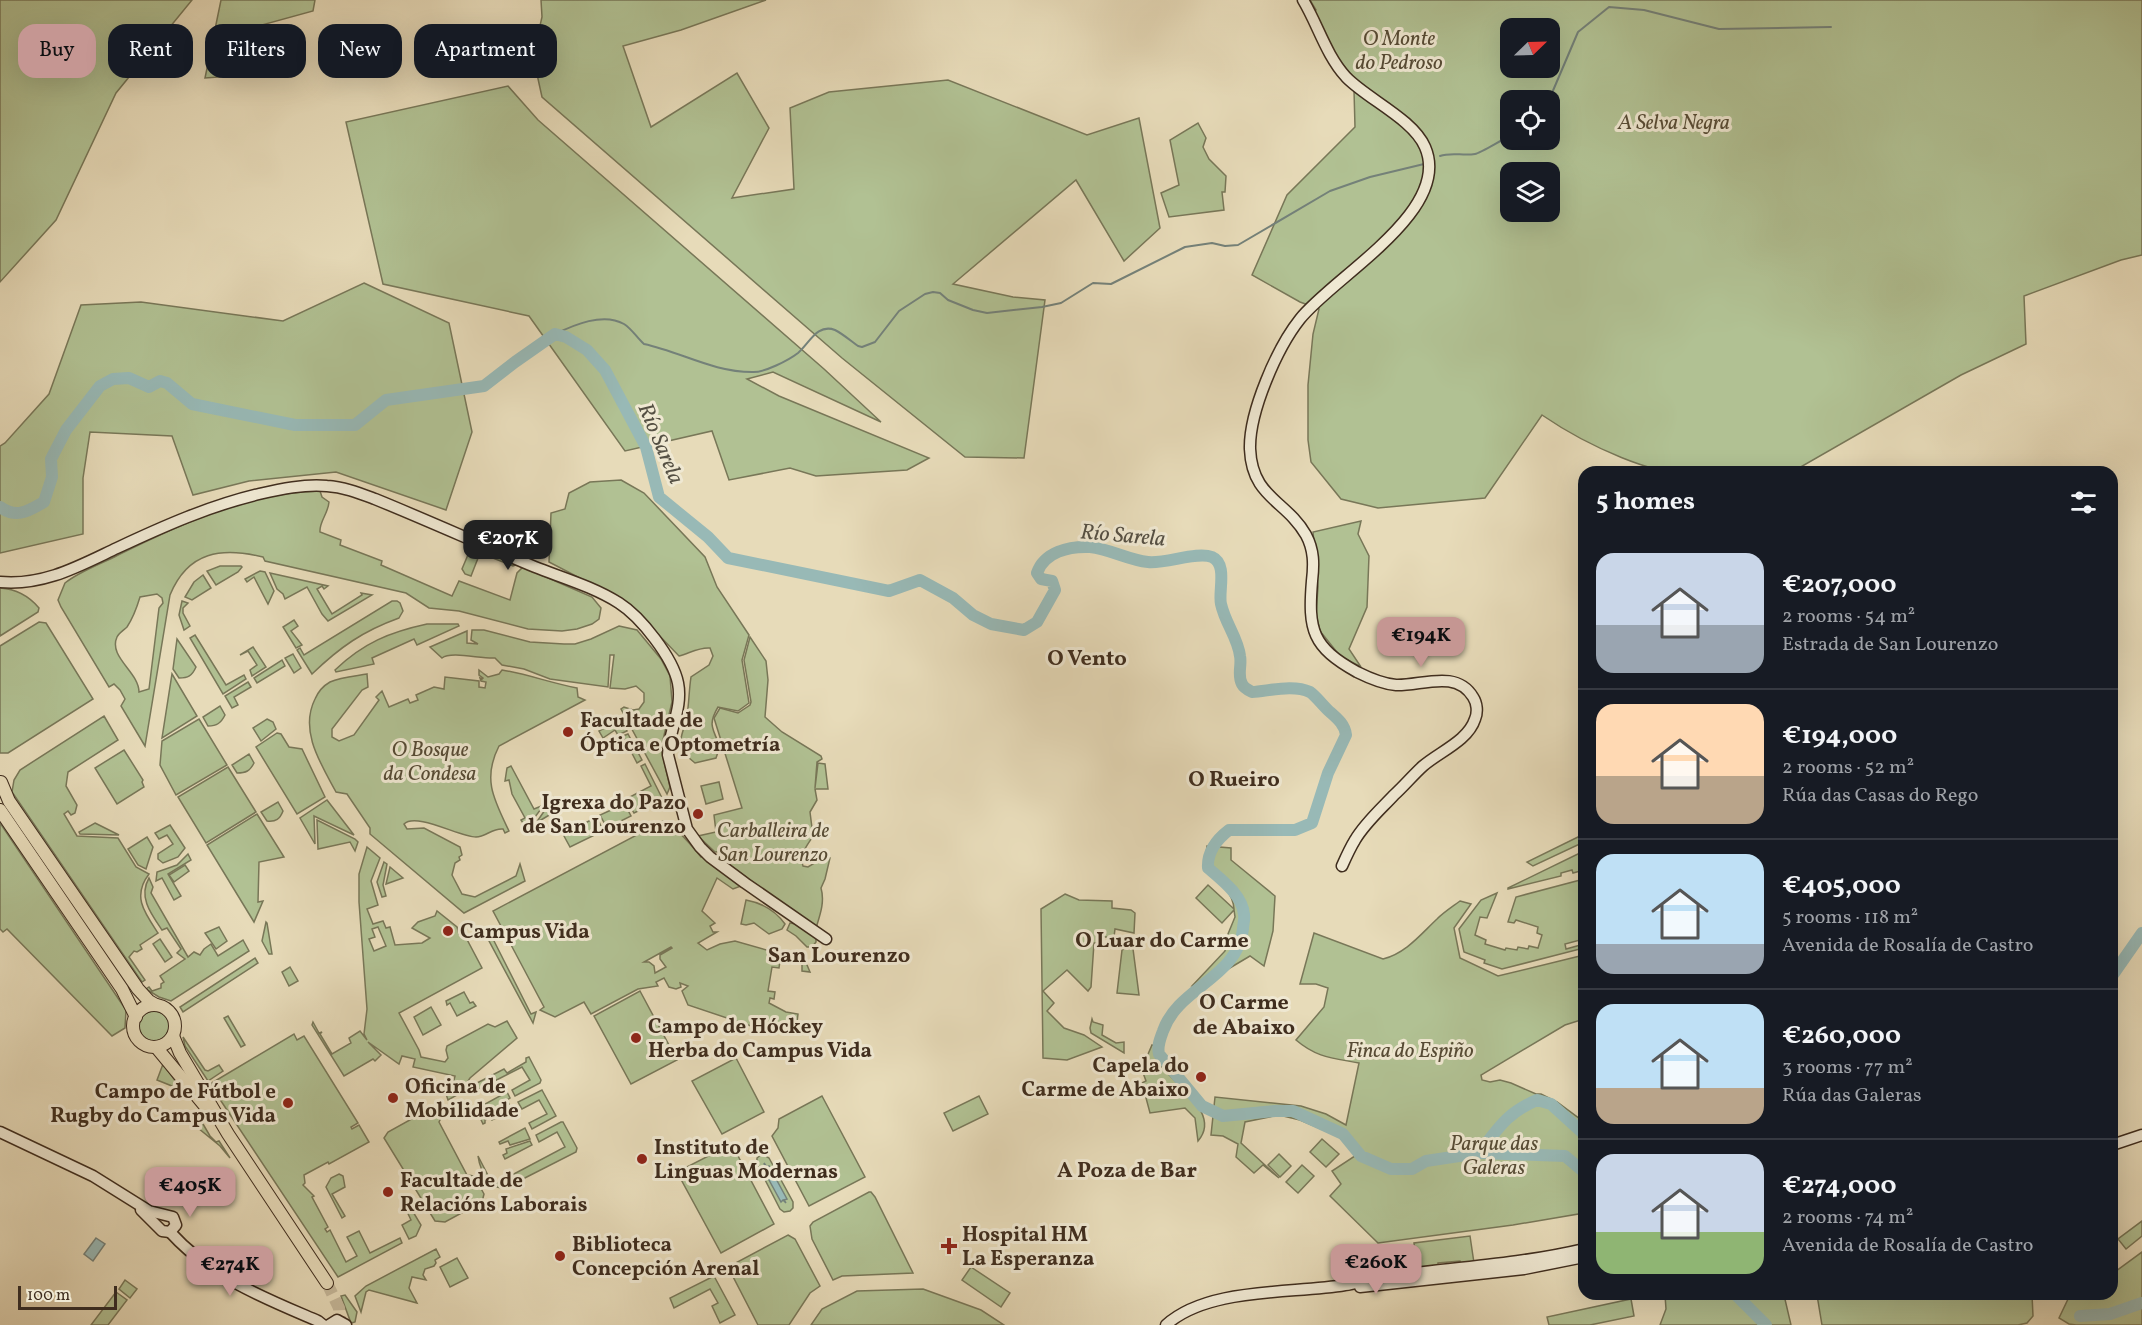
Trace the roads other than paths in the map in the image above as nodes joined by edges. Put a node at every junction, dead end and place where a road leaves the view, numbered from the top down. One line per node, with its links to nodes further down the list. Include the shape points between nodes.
1 (1303, 0): 5 (street, via 1339,68 1421,139 1429,175 1401,226 1312,305 1282,346 1250,435 1253,470 1261,487 1299,525 1311,546 1314,568 1310,617 1323,647 1346,665 1380,682 1395,685 1441,680 1457,684 1471,694 1476,706 1470,729 1422,766 1378,812 1355,840)
2 (0, 582): 6 (street, via 61,575 174,521 215,506 313,485 345,488 375,499 580,585 621,604 672,664 679,695 668,754 687,829 700,848)
3 (0, 780): 7 (main road, via 9,801 138,989)
4 (0, 810): 8 (main road, via 123,989)
5 (1342, 866)
6 (826, 939)
7 (156, 1005): 8 (main road, via 144,1008); 9 (main road, via 172,1015)
8 (136, 1017): 10 (main road, via 136,1035 144,1044)
9 (173, 1036): 10 (main road); 12 (main road)
10 (156, 1047): 12 (main road)
11 (0, 1132): 15 (street, via 93,1176)
12 (228, 1134): 20 (main road)
13 (2139, 1136): 14 (street)
14 (2118, 1143)
15 (132, 1202): 16 (street); 17 (street)
16 (166, 1215): 17 (street, via 160,1219); 17 (street, via 176,1222 175,1228)
17 (165, 1230): 22 (street, via 226,1279)
18 (1578, 1250): 21 (street, via 1506,1264 1369,1277)
19 (1578, 1258): 21 (street, via 1513,1270)
20 (327, 1282)
21 (1351, 1286): 24 (street, via 1208,1302)
22 (326, 1323): 23 (street, via 339,1320)
23 (346, 1325)
24 (1166, 1325)

